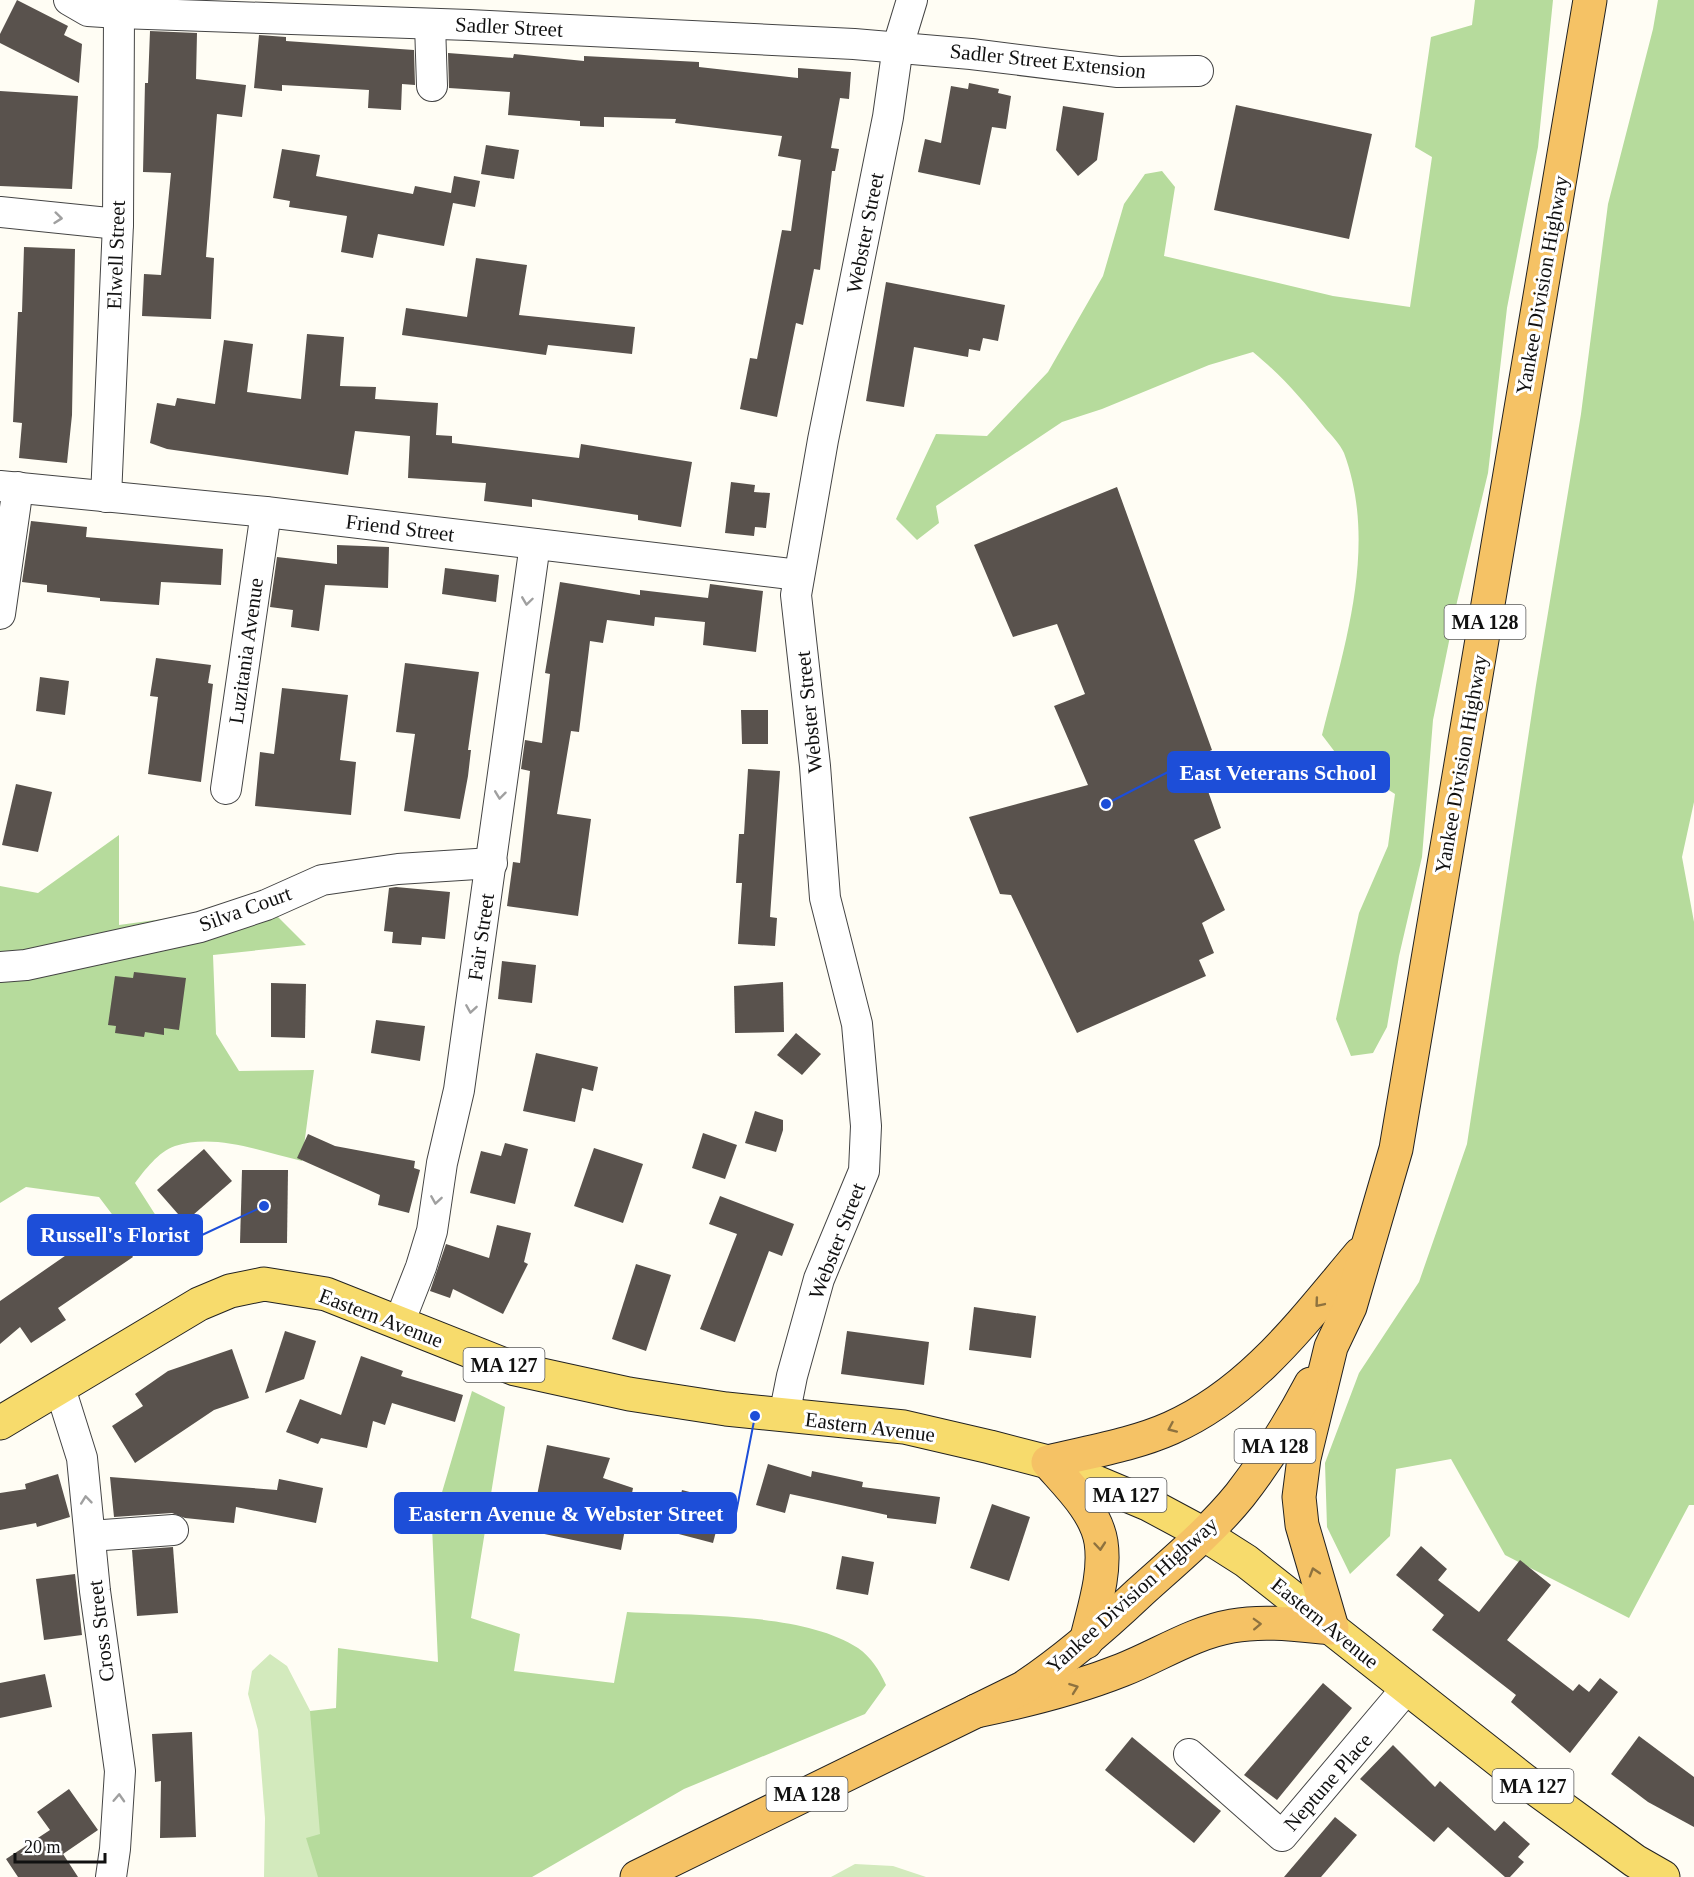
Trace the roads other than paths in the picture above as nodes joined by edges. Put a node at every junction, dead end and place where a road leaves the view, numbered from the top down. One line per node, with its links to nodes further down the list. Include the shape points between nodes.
1 (69, 0): 4 (street, Sadler Street, via 88,10)
2 (912, 0): 6 (street, Webster Street)
3 (1590, 0): 20 (highway, Yankee Division Highway / MA 128, via 1398,1137)
4 (119, 13): 5 (street, Sadler Street); 10 (street, Elwell Street)
5 (430, 24): 6 (street, Sadler Street); 8 (street)
6 (898, 46): 7 (street, Sadler Street Extension, via 1118,72); 15 (street, Webster Street, via 888,117)
7 (1198, 71)
8 (432, 86)
9 (0, 212): 10 (street, one-way to 10)
10 (118, 224): 12 (street, Elwell Street)
11 (9, 486): 12 (street, Friend Street); 16 (street)
12 (106, 497): 13 (street, Friend Street)
13 (266, 512): 14 (street, Friend Street); 17 (street, Luzitania Avenue)
14 (535, 543): 15 (street, Friend Street); 18 (street, Fair Street, one-way to 18)
15 (799, 575): 24 (street, Webster Street, via 796,595 825,898 857,1024 866,1126 864,1172 819,1279)
16 (0, 614)
17 (226, 789)
18 (492, 863): 19 (street, Silva Court, via 398,869 322,880 266,905 200,927 26,965); 21 (street, Fair Street, one-way to 21, via 459,1090 432,1231)
19 (0, 967)
20 (1370, 1242): 22 (highway, MA 128, via 1350,1307); 26 (highway, one-way to 26, via 1280,1349 1215,1404 1157,1434)
21 (399, 1323): 23 (main road, Eastern Avenue / MA 127, via 326,1294 264,1284 230,1291 199,1304); 24 (main road, Eastern Avenue / MA 127, via 515,1370 629,1394)
22 (1331, 1347): 28 (highway, Yankee Division Highway / MA 128, via 1272,1451 1239,1496); 30 (highway, one-way to 22, via 1308,1552 1299,1497 1304,1458)
23 (60, 1388): 25 (main road, Eastern Avenue / MA 127); 29 (street, Cross Street, one-way to 23, via 82,1458)
24 (784, 1416): 26 (main road, Eastern Avenue / MA 127, via 904,1427)
25 (0, 1423)
26 (1048, 1462): 28 (main road, Eastern Avenue / MA 127, via 1149,1504); 31 (highway, one-way to 31, via 1084,1505 1101,1542 1100,1585)
27 (173, 1530): 29 (street)
28 (1202, 1533): 30 (main road, Eastern Avenue / MA 127, via 1246,1561); 31 (highway, Yankee Division Highway / MA 128)
29 (90, 1536): 35 (street, Cross Street, one-way to 29, via 120,1771)
30 (1332, 1628): 32 (main road, Eastern Avenue / MA 127); 33 (highway, one-way to 30, via 1065,1692 1196,1636 1229,1626 1272,1623)
31 (1086, 1642): 33 (highway, Yankee Division Highway / MA 128, via 1023,1688)
32 (1407, 1688): 34 (street, Neptune Place, via 1282,1836); 37 (main road, Eastern Avenue / MA 127, via 1525,1781)
33 (976, 1711): 36 (highway, Yankee Division Highway / MA 128)
34 (1189, 1754)
35 (111, 1877)
36 (637, 1877)
37 (1663, 1877)

